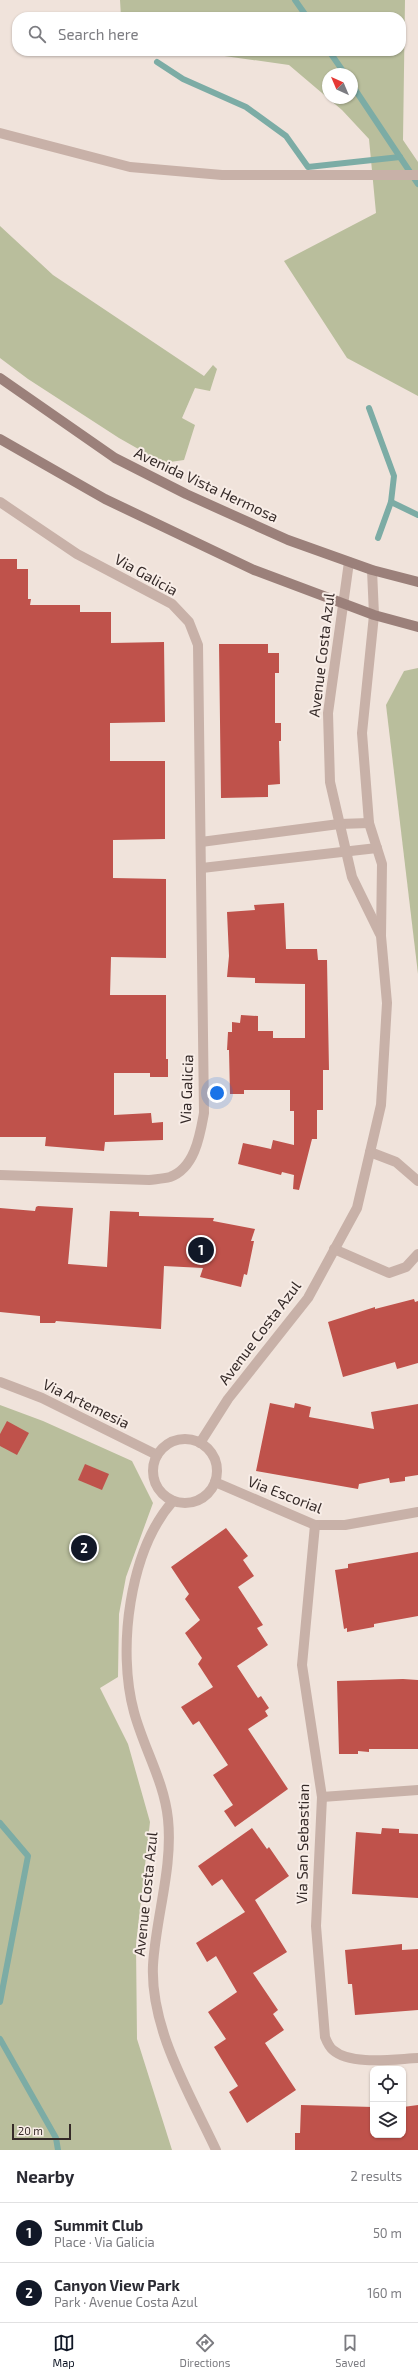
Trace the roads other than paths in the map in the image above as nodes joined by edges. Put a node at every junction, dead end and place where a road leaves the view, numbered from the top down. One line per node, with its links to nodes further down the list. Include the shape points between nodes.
1 (0, 133): 2 (street, via 130,167 222,176)
2 (418, 174)
3 (0, 378): 6 (main road, Avenida Vista Hermosa, via 115,458 186,494 288,540)
4 (0, 439): 9 (main road, via 105,499 254,570)
5 (0, 502): 14 (street, Via Galicia, via 77,554 172,604 189,622 198,646)
6 (349, 562): 7 (main road, Avenida Vista Hermosa); 9 (street, Avenue Costa Azul)
7 (372, 570): 8 (main road, Avenida Vista Hermosa); 10 (street, Avenue Costa Azul)
8 (418, 582)
9 (343, 604): 10 (main road); 13 (street, Avenue Costa Azul, via 328,713 330,782)
10 (374, 615): 11 (main road); 12 (street, Avenue Costa Azul, via 362,733)
11 (418, 627)
12 (369, 823): 13 (street); 15 (street, Avenue Costa Azul)
13 (339, 824): 14 (street); 16 (street, Avenue Costa Azul)
14 (201, 842): 17 (street, Via Galicia)
15 (377, 848): 16 (street); 18 (street, Avenue Costa Azul, via 382,864)
16 (344, 852): 17 (street); 18 (street, Avenue Costa Azul, via 352,877)
17 (202, 868): 20 (street, Via Galicia, via 204,1113 198,1142 188,1162 172,1176 148,1180)
18 (381, 936): 19 (street, Avenue Costa Azul, via 387,1003 381,1105)
19 (370, 1152): 21 (street, via 396,1162); 22 (street, Avenue Costa Azul, via 357,1208)
20 (0, 1175)
21 (418, 1181)
22 (334, 1249): 23 (street, via 389,1273 406,1268); 25 (street, Avenue Costa Azul, via 308,1298 228,1400)
23 (418, 1254)
24 (0, 1382): 26 (street, Via Artemesia, via 42,1398)
25 (200, 1443): 26 (street, via 180,1439 169,1443); 27 (street, via 208,1448 215,1460)
26 (157, 1455): 28 (street, via 153,1479 157,1488)
27 (215, 1482): 28 (street, via 202,1498 183,1504); 30 (street, Via Escorial)
28 (172, 1501): 34 (street, Avenue Costa Azul, via 159,1520 142,1558 136,1580 127,1628 127,1672 134,1711 161,1786 168,1818 169,1845 153,1963 156,2005 172,2055)
29 (418, 1512): 30 (street, Via Escorial, via 345,1525)
30 (315, 1525): 32 (street, Via San Sebastian, via 302,1665)
31 (418, 1790): 32 (street)
32 (322, 1797): 33 (street, Via San Sebastian, via 316,1926 325,2037 332,2050 342,2057 372,2060)
33 (418, 2058)
34 (216, 2150)

